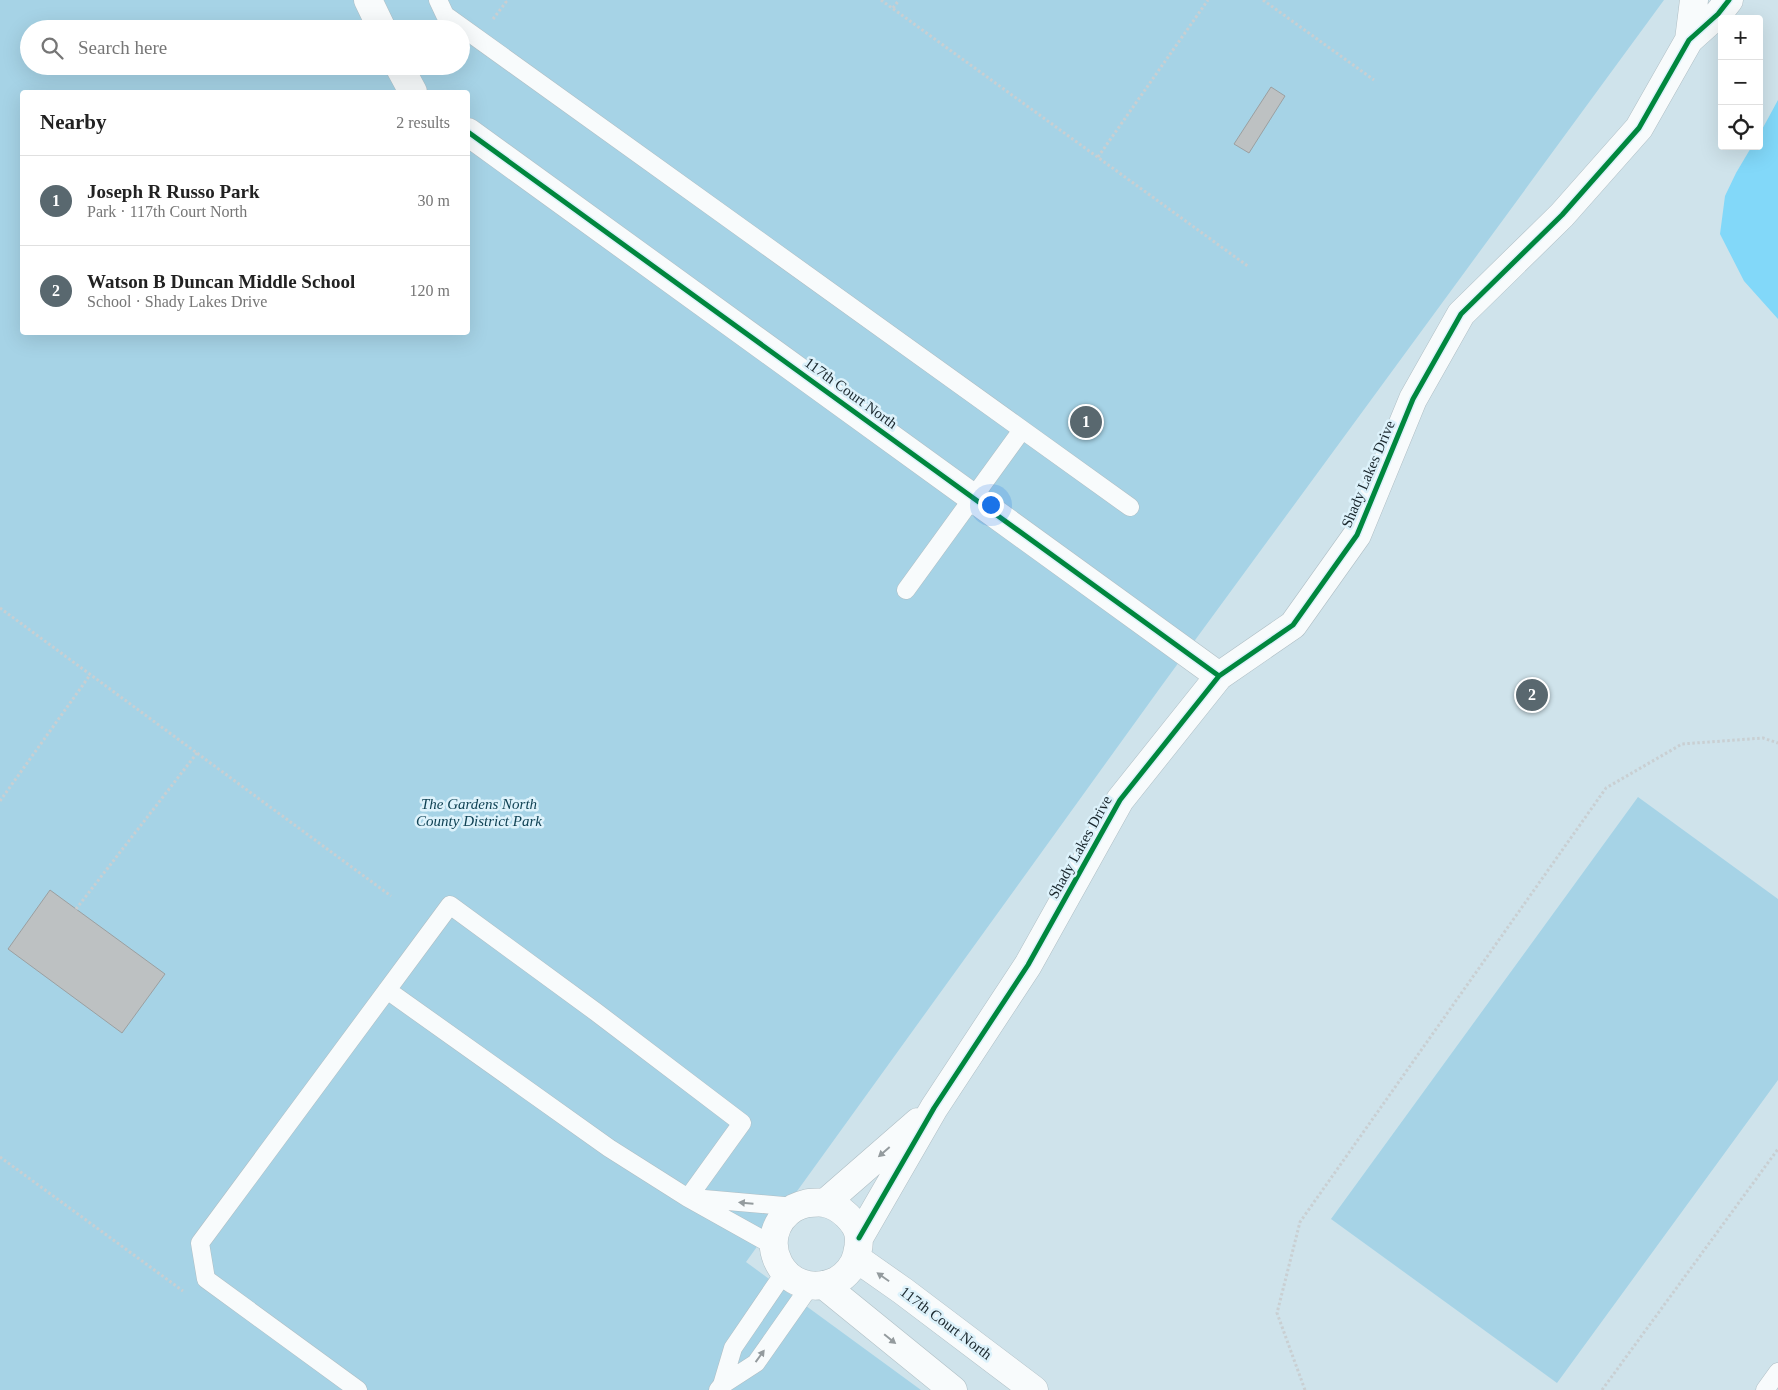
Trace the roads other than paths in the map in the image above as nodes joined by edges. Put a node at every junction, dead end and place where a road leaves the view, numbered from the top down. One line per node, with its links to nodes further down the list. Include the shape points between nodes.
1 (368, 0): 5 (street)
2 (438, 0): 6 (lane, via 445,15)
3 (1694, 0): 8 (street, Shady Lakes Drive)
4 (1729, 0): 8 (street, Shady Lakes Drive)
5 (378, 20)
6 (452, 20)
7 (470, 33): 12 (lane)
8 (1689, 40): 16 (street, Shady Lakes Drive, via 1639,128 1562,215 1461,314 1413,399 1356,535 1293,625)
9 (404, 75): 10 (street)
10 (412, 90)
11 (470, 133): 13 (street, 117th Court North)
12 (1022, 430): 13 (lane); 14 (lane)
13 (974, 498): 15 (lane); 16 (street, 117th Court North)
14 (1130, 507)
15 (906, 590)
16 (1219, 676): 18 (street, Shady Lakes Drive, via 1120,800 1028,966)
17 (387, 990): 19 (lane, via 609,1148); 19 (lane, via 450,905 742,1123); 28 (lane, via 200,1243 206,1278)
18 (934, 1108): 20 (street, Shady Lakes Drive, one-way to 20); 23 (street, Shady Lakes Drive)
19 (688, 1198): 21 (lane, one-way to 19); 22 (lane)
20 (825, 1203): 21 (street); 23 (street, via 842,1211 852,1222)
21 (795, 1207): 22 (street, via 778,1223)
22 (774, 1246): 24 (street)
23 (858, 1248): 25 (street, via 851,1268 840,1279); 30 (street, 117th Court North, one-way to 23, via 903,1291)
24 (784, 1274): 25 (street, via 800,1283); 27 (lane, via 733,1348)
25 (817, 1286): 27 (lane, one-way to 25, via 756,1363); 29 (street, one-way to 29)
26 (1778, 1372): 31 (lane)
27 (720, 1388)
28 (358, 1390)
29 (953, 1390)
30 (1034, 1390)
31 (1765, 1390)

